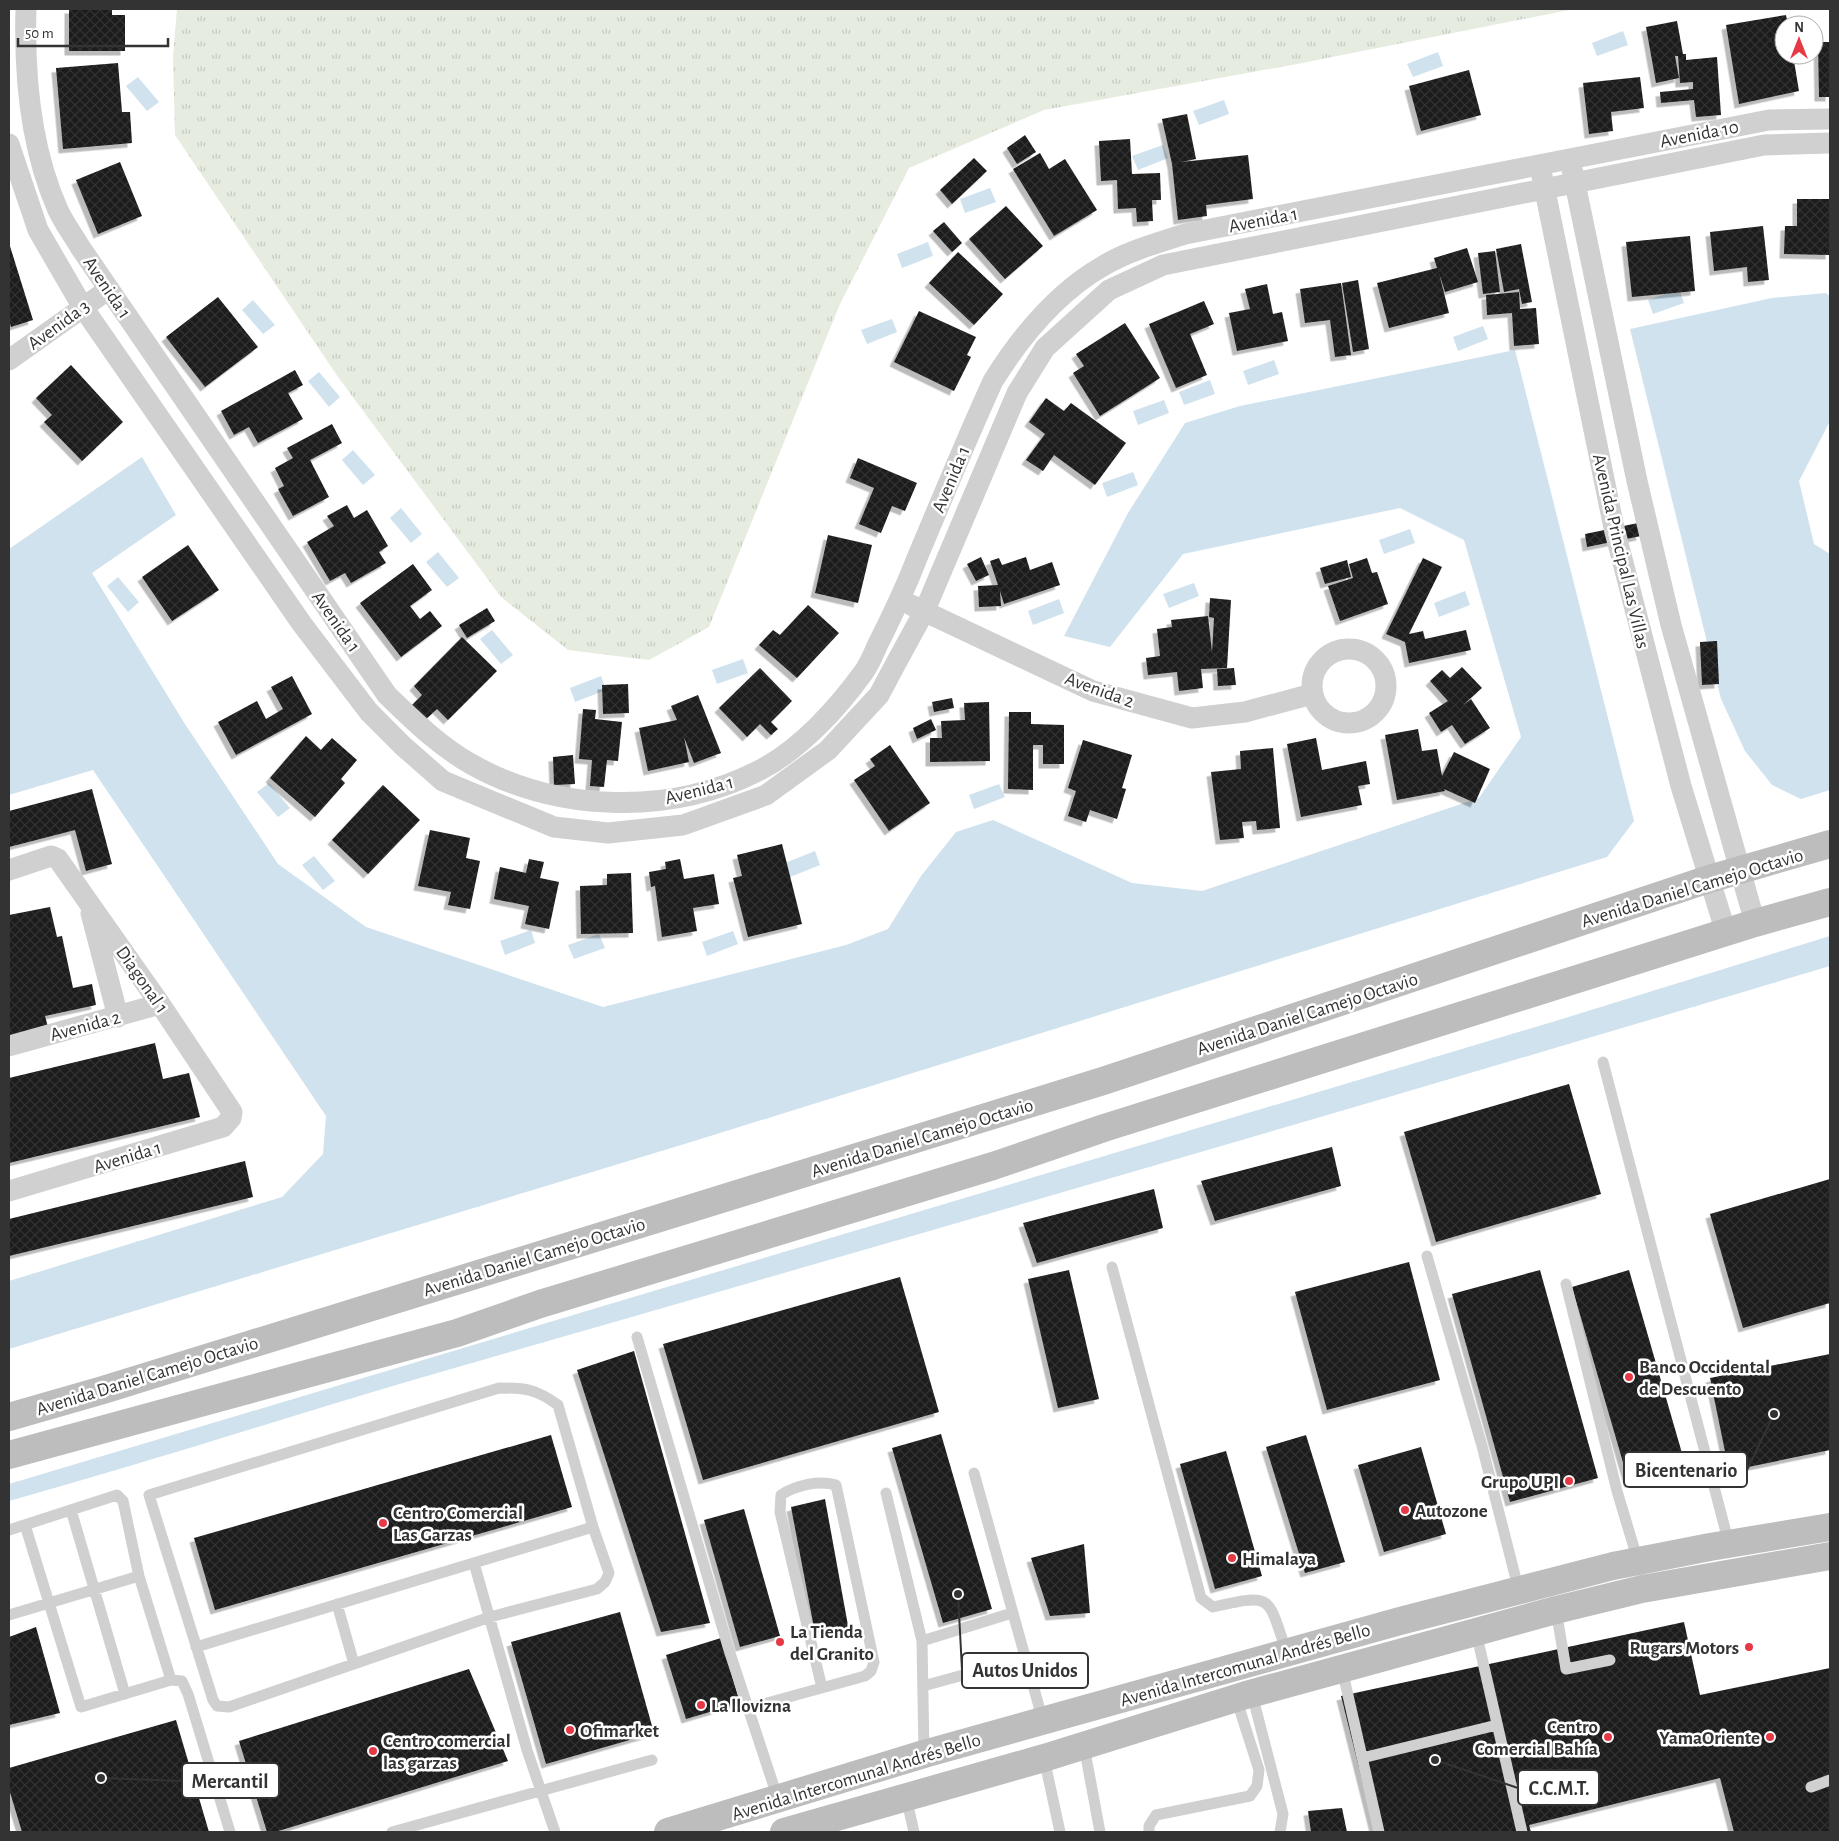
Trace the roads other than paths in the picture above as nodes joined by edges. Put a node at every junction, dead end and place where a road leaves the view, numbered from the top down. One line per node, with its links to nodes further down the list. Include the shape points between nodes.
1 (26, 9): 11 (street, Avenida 1, via 28,95 32,129 42,164 58,211)
2 (1797, 119): 3 (street, Avenida 10); 6 (street); 7 (street, Avenida 10, via 1768,120)
3 (1830, 119)
4 (1830, 143): 6 (street, Avenida 10)
5 (9, 144): 12 (street, Avenida 1, via 38,230)
6 (1798, 144): 9 (street, Avenida 10, via 1764,145)
7 (1569, 157): 8 (street, Avenida 10); 9 (street, Avenida Principal Las Villas)
8 (1540, 163): 10 (street, Avenida Principal Las Villas); 16 (street, Avenida 1, via 1185,234 1140,248 1102,266 1050,307 1011,351 993,381)
9 (1575, 184): 10 (street, Avenida 10); 21 (street, Avenida Principal Las Villas, via 1637,481 1671,625)
10 (1545, 189): 17 (street, Avenida 1, via 1163,264 1109,290 1045,348 1017,393); 22 (street, Avenida Principal Las Villas, via 1614,528 1681,786)
11 (109, 288): 12 (street, Avenida 3); 14 (street, Avenida 1)
12 (82, 306): 13 (street, Avenida 3); 15 (street, Avenida 1)
13 (9, 360)
14 (224, 458): 15 (street); 16 (street, Avenida 1, via 387,695 428,735 471,764 523,788 566,800 617,803 661,800 736,781 763,768 798,744 864,672)
15 (199, 475): 17 (street, Avenida 1, via 302,624 369,712 402,746 443,781 554,827 608,833 683,825 766,795 828,750 878,695)
16 (900, 600): 17 (street, Avenida 2)
17 (924, 611): 18 (street, Avenida 2, via 1093,691 1192,718 1245,712)
18 (1312, 694)
19 (1830, 844): 21 (main road, Avenida Daniel Camejo Octavio)
20 (9, 870): 23 (street, Diagonal 1, via 51,856 58,859)
21 (1740, 870): 22 (main road, Avenida Daniel Camejo Octavio); 25 (street, Avenida Principal Las Villas)
22 (1709, 879): 26 (street, Avenida Principal Las Villas); 37 (main road, Avenida Daniel Camejo Octavio, via 1102,1081)
23 (88, 900): 27 (street, Diagonal 1); 28 (street)
24 (1830, 902): 25 (main road, Avenida Daniel Camejo Octavio)
25 (1755, 923): 26 (main road, Avenida Daniel Camejo Octavio)
26 (1726, 932): 38 (main road, Avenida Daniel Camejo Octavio, via 993,1166 540,1304 457,1333)
27 (160, 1004): 28 (street, Avenida 2); 31 (street, Diagonal 1)
28 (118, 1017): 29 (street, Avenida 2)
29 (9, 1046)
30 (1603, 1062): 46 (lane)
31 (231, 1108): 32 (street, Avenida 1, via 231,1118 223,1127)
32 (9, 1191)
33 (1428, 1256): 52 (lane)
34 (1112, 1267): 62 (lane, via 1202,1598 1213,1607 1262,1599 1271,1608)
35 (1566, 1284): 48 (lane)
36 (637, 1337): 72 (lane)
37 (9, 1417)
38 (9, 1456)
39 (974, 1473): 56 (lane)
40 (886, 1493): 60 (lane)
41 (71, 1510): 42 (lane); 50 (lane, via 117,1495 123,1501); 51 (lane)
42 (25, 1524): 45 (lane); 53 (lane)
43 (592, 1527): 49 (lane); 58 (lane, via 609,1573 605,1582 596,1589); 61 (lane, via 558,1405 542,1393 525,1388 499,1388 148,1495)
44 (1830, 1527): 46 (main road, Avenida Intercomunal Andrés Bello)
45 (9, 1530)
46 (1729, 1544): 48 (main road, Avenida Intercomunal Andrés Bello)
47 (1830, 1556): 55 (main road, Avenida Intercomunal Andrés Bello, via 1642,1589)
48 (1638, 1561): 52 (main road, Avenida Intercomunal Andrés Bello)
49 (474, 1563): 54 (lane); 58 (lane)
50 (139, 1576): 51 (lane); 67 (lane)
51 (94, 1589): 53 (lane); 70 (lane)
52 (1520, 1591): 62 (main road, Avenida Intercomunal Andrés Bello)
53 (49, 1603): 57 (lane); 70 (lane, via 81,1707)
54 (337, 1604): 61 (lane); 65 (lane)
55 (1556, 1610): 59 (main road, Avenida Intercomunal Andrés Bello); 64 (lane, via 1566,1669)
56 (1012, 1613): 60 (lane); 63 (lane)
57 (9, 1615)
58 (490, 1617): 65 (lane); 82 (lane, via 527,1750)
59 (1476, 1632): 66 (main road, Avenida Intercomunal Andrés Bello); 74 (lane)
60 (922, 1641): 68 (lane)
61 (196, 1647): 65 (lane, via 213,1700 217,1706 223,1707)
62 (1287, 1653): 73 (main road, Avenida Intercomunal Andrés Bello)
63 (1025, 1658): 68 (lane); 73 (lane)
64 (1610, 1660)
65 (354, 1664)
66 (1342, 1669): 71 (main road, Avenida Intercomunal Andrés Bello); 78 (lane)
67 (171, 1680): 70 (lane); 85 (lane, via 182,1681 188,1694)
68 (923, 1686): 76 (lane)
69 (822, 1688): 69 (lane, via 865,1676 874,1662 836,1485 828,1483 790,1489 781,1495 779,1502); 72 (lane)
70 (125, 1694)
71 (1244, 1696): 75 (main road, Avenida Intercomunal Andrés Bello); 93 (lane, via 1259,1770 1257,1786 1250,1796 1156,1815); 94 (lane, via 1283,1814)
72 (749, 1708): 84 (lane)
73 (1043, 1721): 76 (main road, Avenida Intercomunal Andrés Bello)
74 (1497, 1725): 78 (lane); 96 (lane)
75 (1084, 1746): 77 (main road, Avenida Intercomunal Andrés Bello); 92 (lane)
76 (924, 1754): 84 (main road, Avenida Intercomunal Andrés Bello)
77 (1044, 1758): 83 (main road, Avenida Intercomunal Andrés Bello); 91 (lane)
78 (1362, 1758): 95 (lane)
79 (652, 1760): 82 (lane)
80 (1830, 1780): 81 (lane)
81 (1811, 1787)
82 (542, 1790): 86 (lane); 87 (lane)
83 (906, 1797): 89 (main road, Avenida Intercomunal Andrés Bello); 90 (lane)
84 (778, 1799): 88 (main road, Avenida Intercomunal Andrés Bello)
85 (230, 1832)
86 (392, 1832)
87 (555, 1832)
88 (668, 1832)
89 (784, 1832)
90 (914, 1832)
91 (1060, 1832)
92 (1100, 1832)
93 (1149, 1832)
94 (1280, 1832)
95 (1379, 1832)
96 (1522, 1832)

